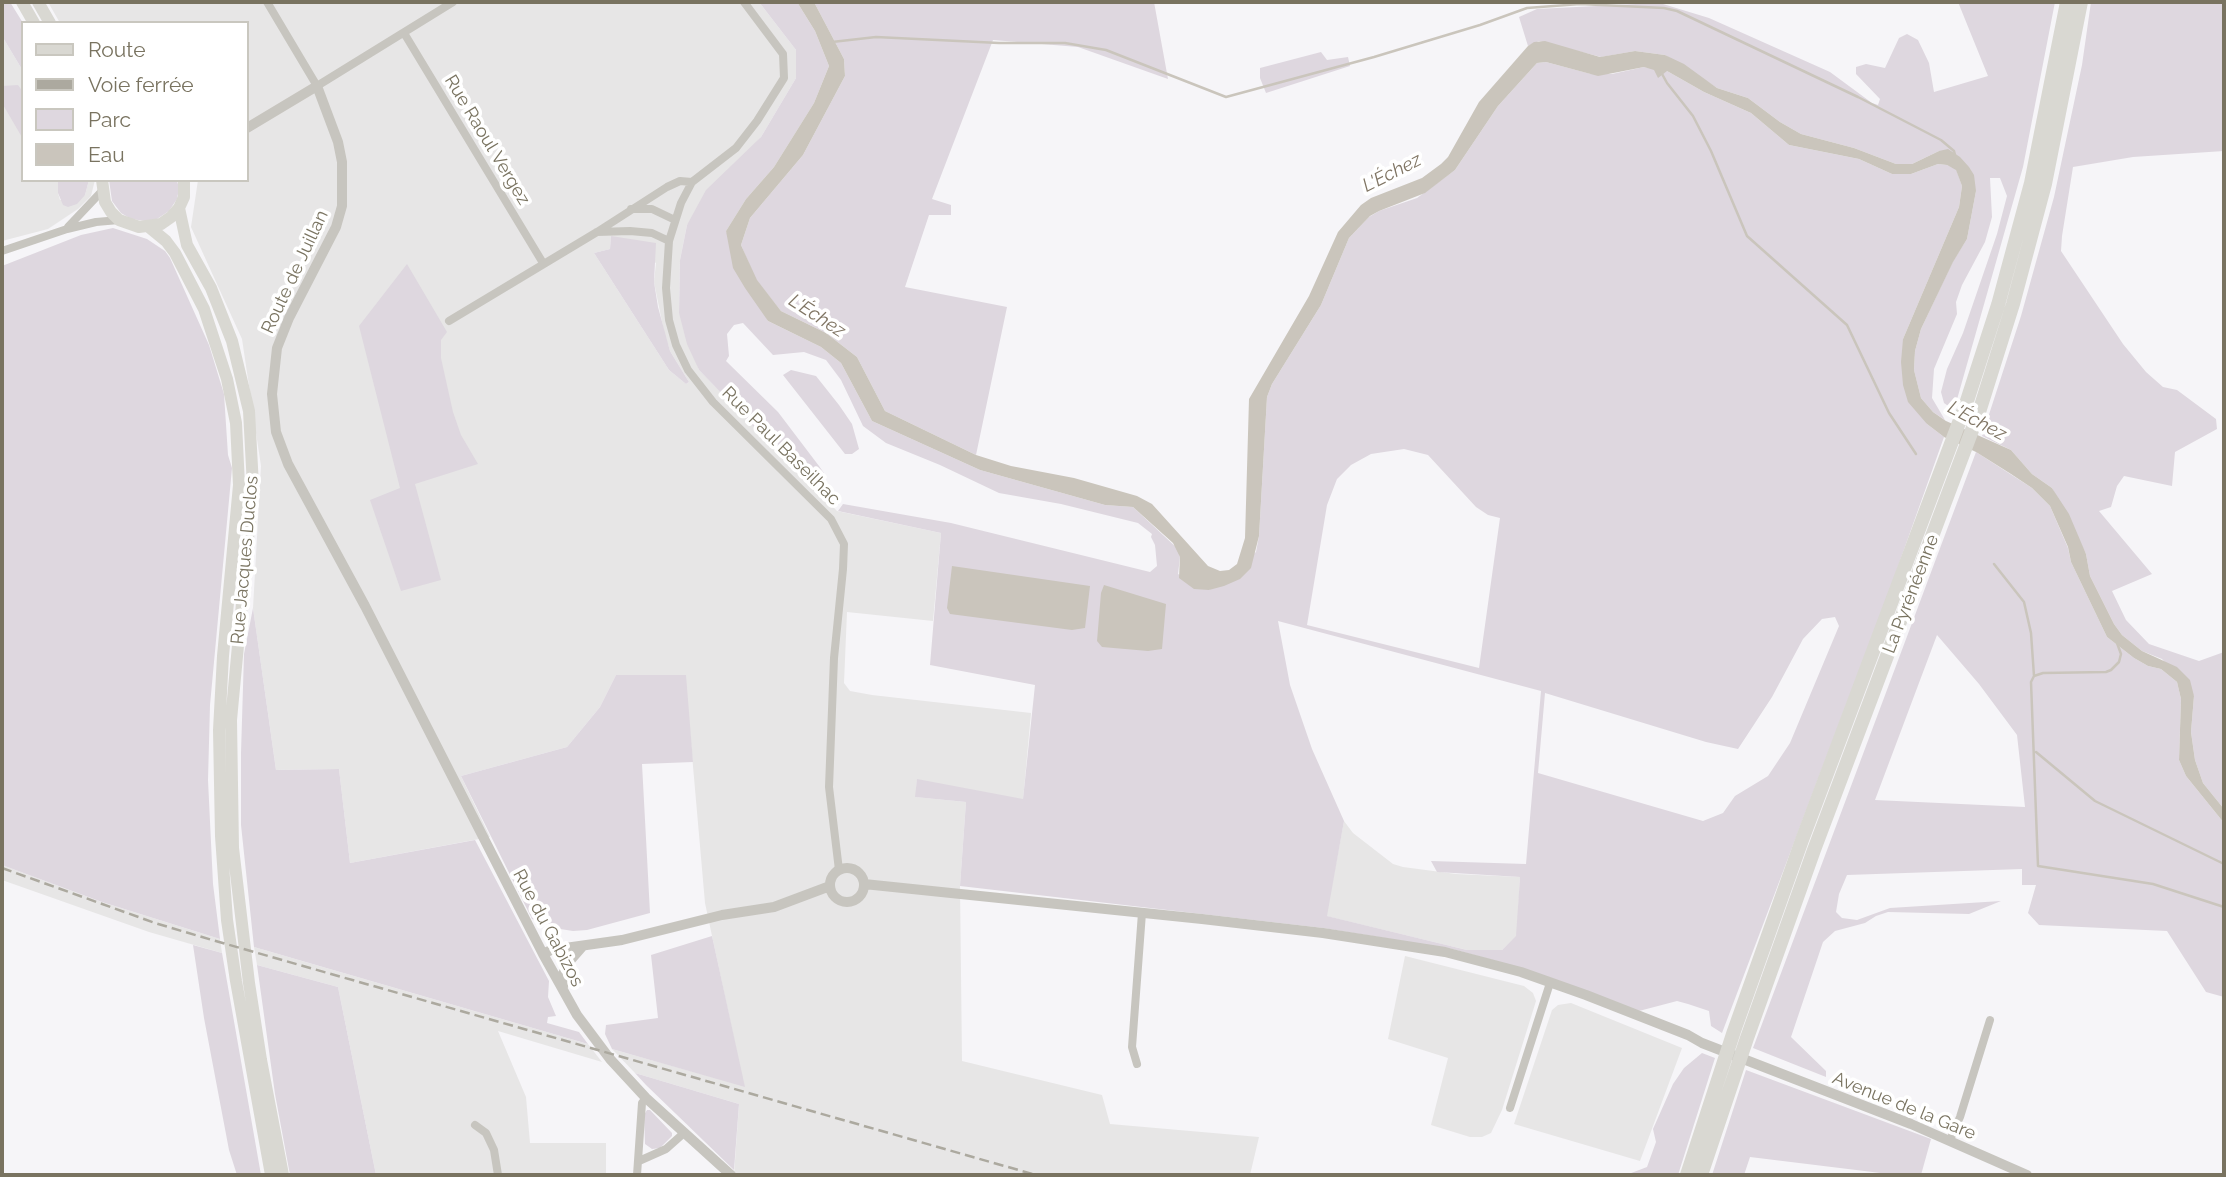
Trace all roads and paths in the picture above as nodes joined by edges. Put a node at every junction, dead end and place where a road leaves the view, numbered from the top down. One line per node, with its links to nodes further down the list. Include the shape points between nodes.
1 (22, 2): 8 (main road)
2 (38, 2): 9 (main road)
3 (267, 2): 11 (street)
4 (453, 2): 10 (street)
5 (744, 2): 14 (street, via 782,54 784,78 736,148)
6 (2067, 2): 27 (highway, La Pyrénéenne, via 2031,183)
7 (2081, 2): 27 (highway, La Pyrénéenne, via 2045,184 2013,304)
8 (33, 21)
9 (49, 21)
10 (404, 33): 11 (street); 25 (street, Rue Raoul Vergez)
11 (317, 86): 12 (street); 28 (street, Route de Juillan, via 338,142 342,206 337,227 277,348 272,394 276,432 288,464)
12 (248, 127)
13 (186, 182): 16 (main road)
14 (692, 182): 17 (street, via 680,181); 19 (street, Rue Paul Baseilhac)
15 (102, 186): 18 (main road, via 105,202); 21 (street)
16 (178, 208): 20 (main road, via 161,224); 35 (main road, Rue Jacques Duclos, via 187,245 232,341 245,390 252,446 253,486 231,720 233,848)
17 (631, 209): 19 (street, via 652,209); 22 (street)
18 (119, 220): 20 (main road); 21 (street)
19 (675, 220): 23 (street, Rue Paul Baseilhac)
20 (149, 227): 35 (main road, Rue Jacques Duclos, via 175,253 204,309 227,379 237,437 237,522 219,730 228,920)
21 (66, 229): 24 (street)
22 (597, 232): 23 (street, via 652,233); 25 (street)
23 (669, 241): 29 (street, Rue Paul Baseilhac, via 669,320 688,370 713,402 831,519 844,544 829,787)
24 (2, 251)
25 (543, 263): 26 (street)
26 (449, 321)
27 (1973, 406): 40 (highway, La Pyrénéenne, via 1802,840)
28 (391, 657): 34 (street, Rue du Gabizos)
29 (839, 870): 30 (street, via 858,872); 31 (street)
30 (864, 884): 31 (street, via 860,895 848,901 836,897); 32 (street, Avenue de la Gare)
31 (830, 886): 33 (street, via 774,907)
32 (1142, 913): 36 (street, Avenue de la Gare, via 1323,933 1444,953); 39 (street, via 1132,1046)
33 (582, 947): 34 (street); 37 (street, via 563,974)
34 (543, 954): 37 (street, Rue du Gabizos)
35 (243, 982): 47 (main road); 48 (main road)
36 (1550, 983): 42 (street); 45 (street, Avenue de la Gare)
37 (563, 991): 41 (street, Rue du Gabizos, via 610,1059)
38 (1990, 1020): 45 (street)
39 (1136, 1064)
40 (1728, 1071): 52 (highway, La Pyrénéenne); 53 (highway, La Pyrénéenne)
41 (646, 1098): 44 (street, Rue du Gabizos); 46 (street)
42 (1510, 1108)
43 (475, 1125): 49 (street, via 486,1133 494,1150)
44 (684, 1133): 46 (street, via 666,1149); 51 (street, Rue du Gabizos)
45 (1950, 1140): 54 (street, Avenue de la Gare)
46 (639, 1161): 50 (street)
47 (271, 1175)
48 (283, 1175)
49 (498, 1175)
50 (637, 1175)
51 (731, 1175)
52 (1687, 1175)
53 (1701, 1175)
54 (2028, 1175)

